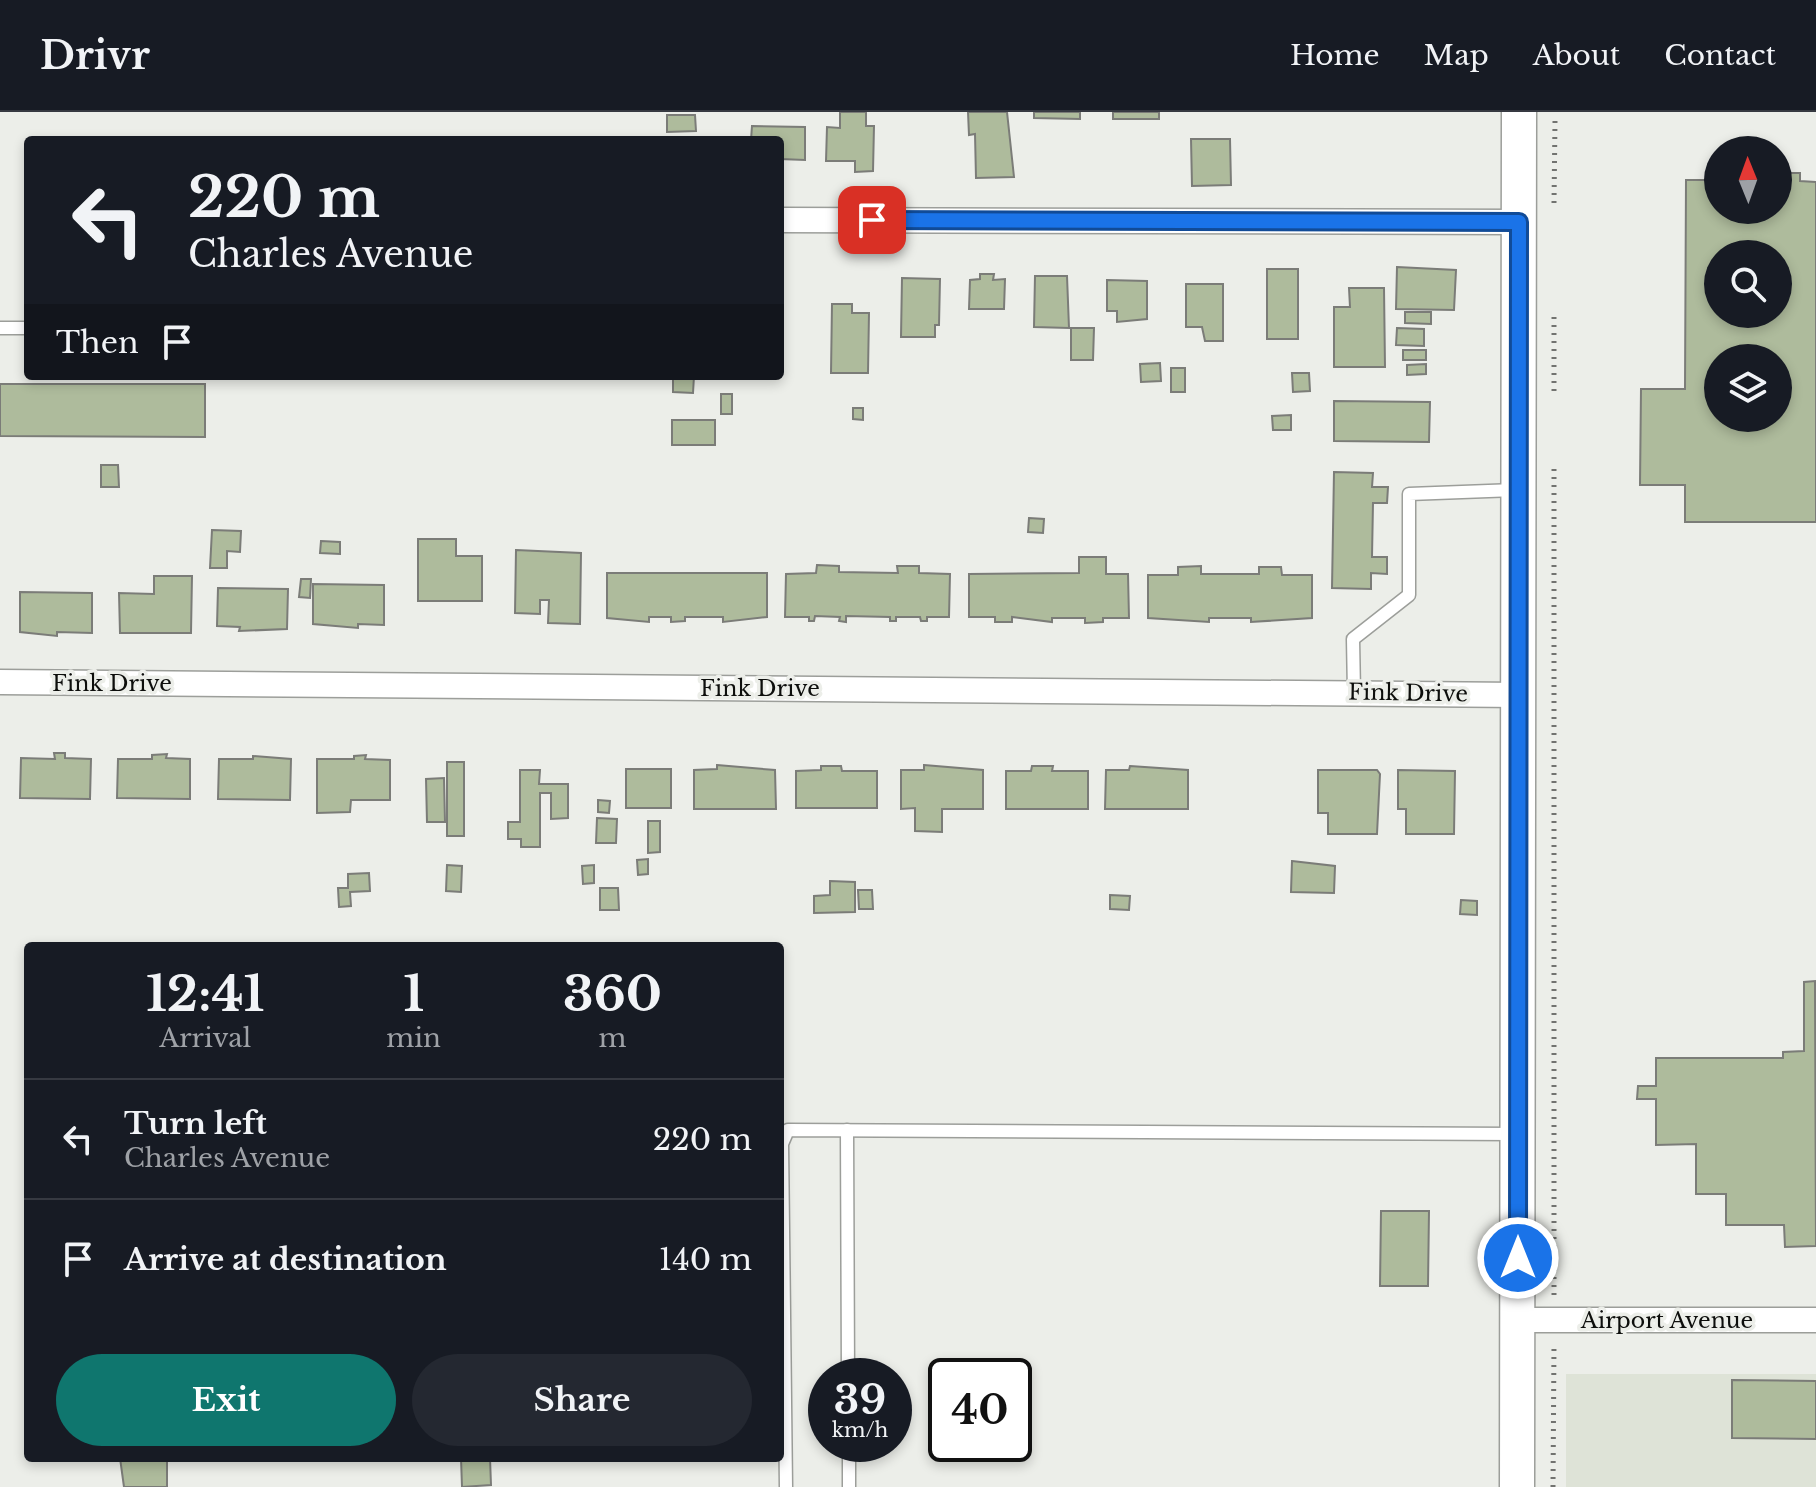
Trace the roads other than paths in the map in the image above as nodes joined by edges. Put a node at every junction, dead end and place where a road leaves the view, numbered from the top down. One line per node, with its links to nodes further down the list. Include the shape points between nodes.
1 (1519, 112): 3 (street)
2 (784, 220): 3 (street)
3 (1519, 222): 6 (street)
4 (0, 328): 5 (lane)
5 (24, 328)
6 (1520, 490): 8 (lane, via 1409,494 1409,595 1353,639); 9 (street)
7 (0, 682): 8 (street, Fink Drive)
8 (1354, 693): 9 (street, Fink Drive)
9 (1520, 695): 11 (street)
10 (847, 1130): 11 (lane); 12 (lane, via 788,1130); 16 (lane)
11 (1518, 1134): 14 (street)
12 (784, 1139)
13 (784, 1316): 18 (lane)
14 (1518, 1320): 15 (street, Airport Avenue); 20 (street)
15 (1816, 1320)
16 (848, 1358)
17 (849, 1462): 19 (lane)
18 (786, 1487)
19 (849, 1487)
20 (1517, 1487)

